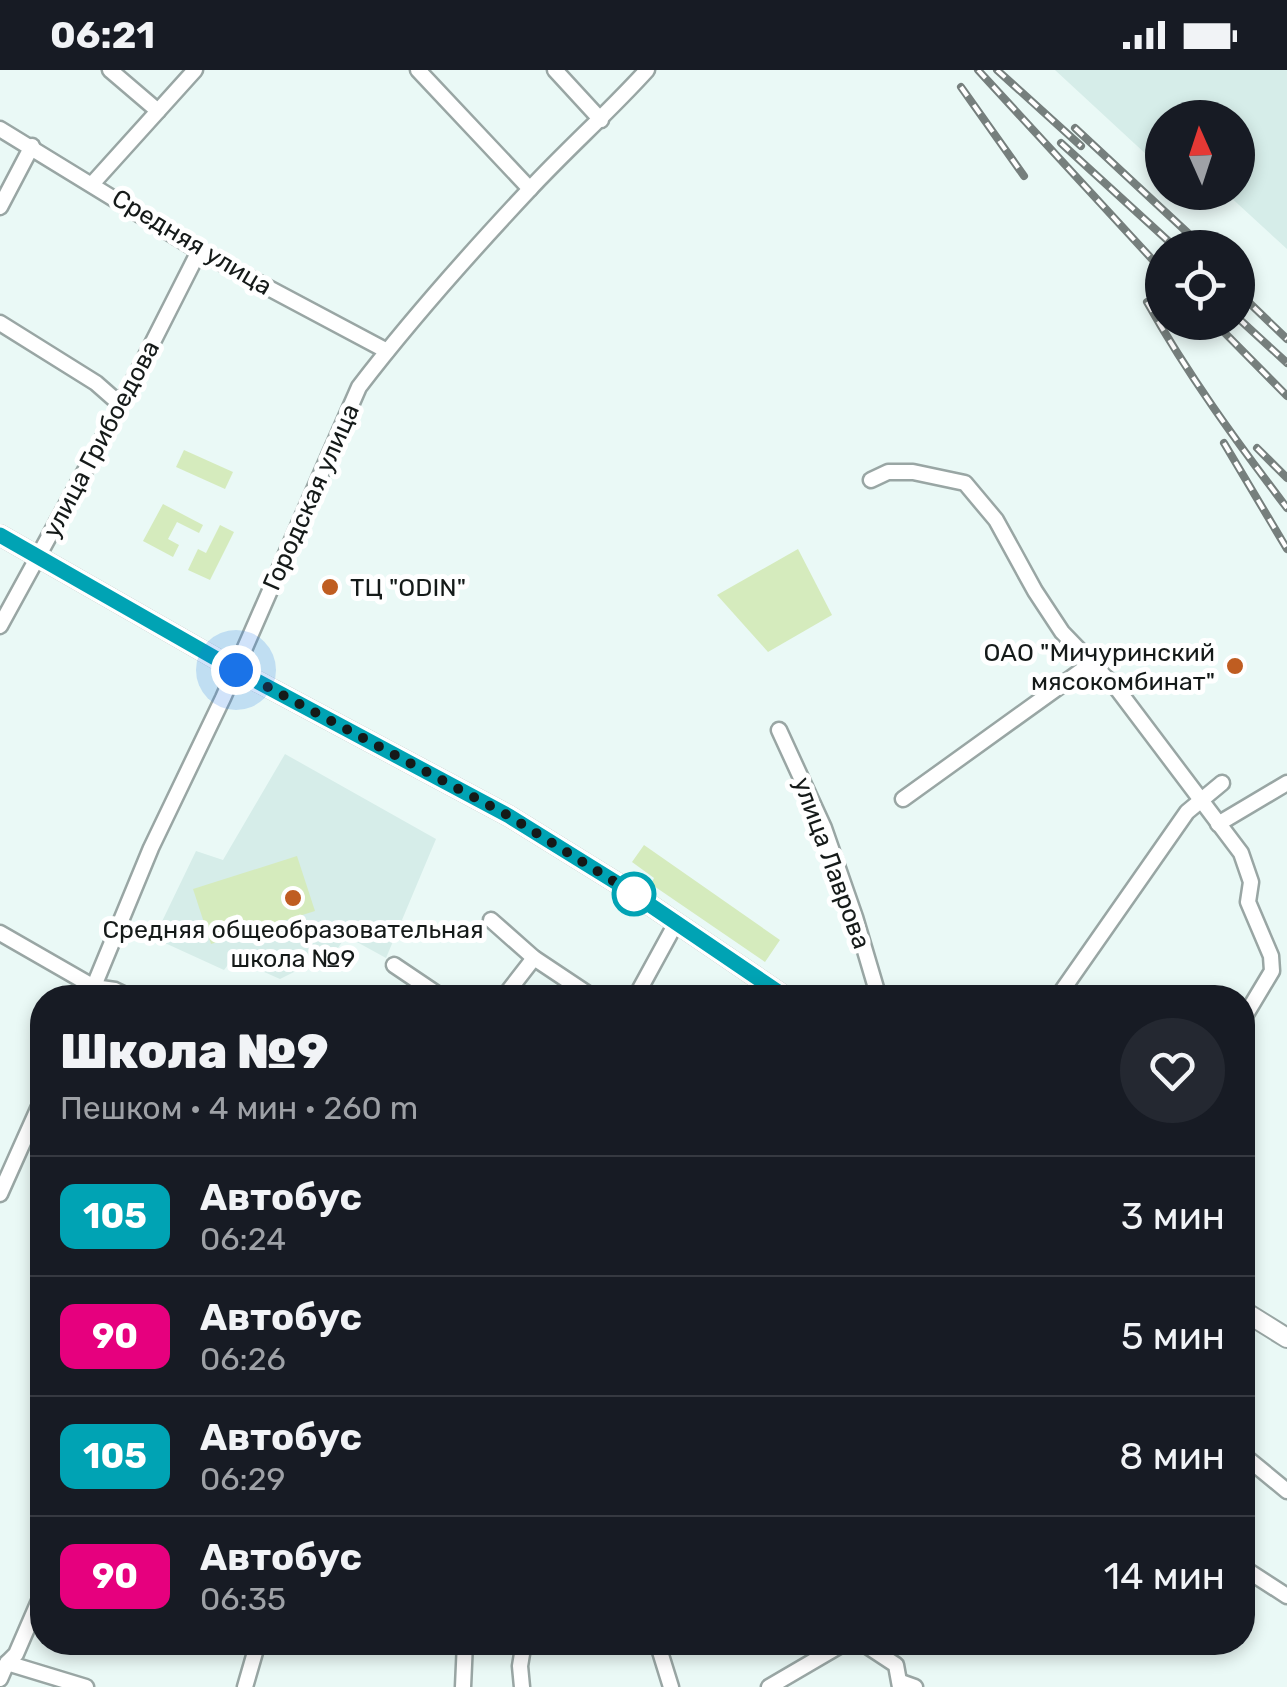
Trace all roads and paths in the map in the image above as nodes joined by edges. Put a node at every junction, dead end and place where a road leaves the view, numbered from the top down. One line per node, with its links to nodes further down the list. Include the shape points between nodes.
1 (110, 70): 6 (street)
2 (195, 70): 6 (street)
3 (418, 70): 11 (street)
4 (554, 70): 7 (street)
5 (646, 70): 7 (street, Городская улица)
6 (158, 111): 10 (street)
7 (601, 120): 11 (street, Городская улица)
8 (0, 129): 9 (street, Средняя улица)
9 (32, 146): 10 (street, Средняя улица); 12 (street)
10 (93, 183): 13 (street, Средняя улица)
11 (530, 189): 15 (street, Городская улица)
12 (0, 207)
13 (199, 251): 15 (street, Средняя улица); 16 (street, улица Грибоедова)
14 (0, 322): 16 (street, via 96,382)
15 (386, 352): 22 (street, Городская улица, via 359,387)
16 (120, 405): 19 (street, улица Грибоедова)
17 (871, 480): 21 (street, via 913,472 965,483 996,520 1062,632)
18 (0, 535): 19 (main road)
19 (37, 556): 20 (street, улица Грибоедова); 22 (main road)
20 (0, 626)
21 (1092, 663): 26 (street); 27 (street)
22 (236, 670): 30 (main road, via 509,816); 35 (street, Городская улица)
23 (779, 730): 41 (street, улица Лаврова, via 824,828)
24 (1222, 782): 27 (street)
25 (1287, 782): 28 (street)
26 (904, 799)
27 (1200, 800): 28 (street); 42 (street)
28 (1218, 824): 43 (street, via 1241,853 1251,882 1248,902 1271,956 1272,971)
29 (491, 920): 32 (street)
30 (676, 924): 39 (street); 40 (main road)
31 (0, 934): 34 (street)
32 (534, 958): 37 (street); 38 (street)
33 (394, 965): 36 (street)
34 (80, 985)
35 (94, 985)
36 (424, 985)
37 (513, 985)
38 (574, 985)
39 (642, 985)
40 (768, 985)
41 (875, 985)
42 (1066, 985)
43 (1255, 999)
44 (30, 1127): 45 (street)
45 (0, 1194)
46 (1255, 1318): 47 (main road)
47 (1287, 1338)
48 (1255, 1465): 49 (street)
49 (1287, 1492)
50 (1255, 1575): 51 (street)
51 (1287, 1596)
52 (30, 1622): 59 (street, via 16,1654)
53 (254, 1655): 63 (street)
54 (465, 1655): 64 (street)
55 (522, 1655): 65 (street)
56 (661, 1655): 66 (street)
57 (823, 1655): 67 (street)
58 (881, 1655): 61 (street, via 896,1665)
59 (3, 1664): 60 (street); 62 (street)
60 (0, 1678)
61 (905, 1685)
62 (86, 1687)
63 (245, 1687)
64 (462, 1687)
65 (522, 1687)
66 (670, 1687)
67 (768, 1687)

